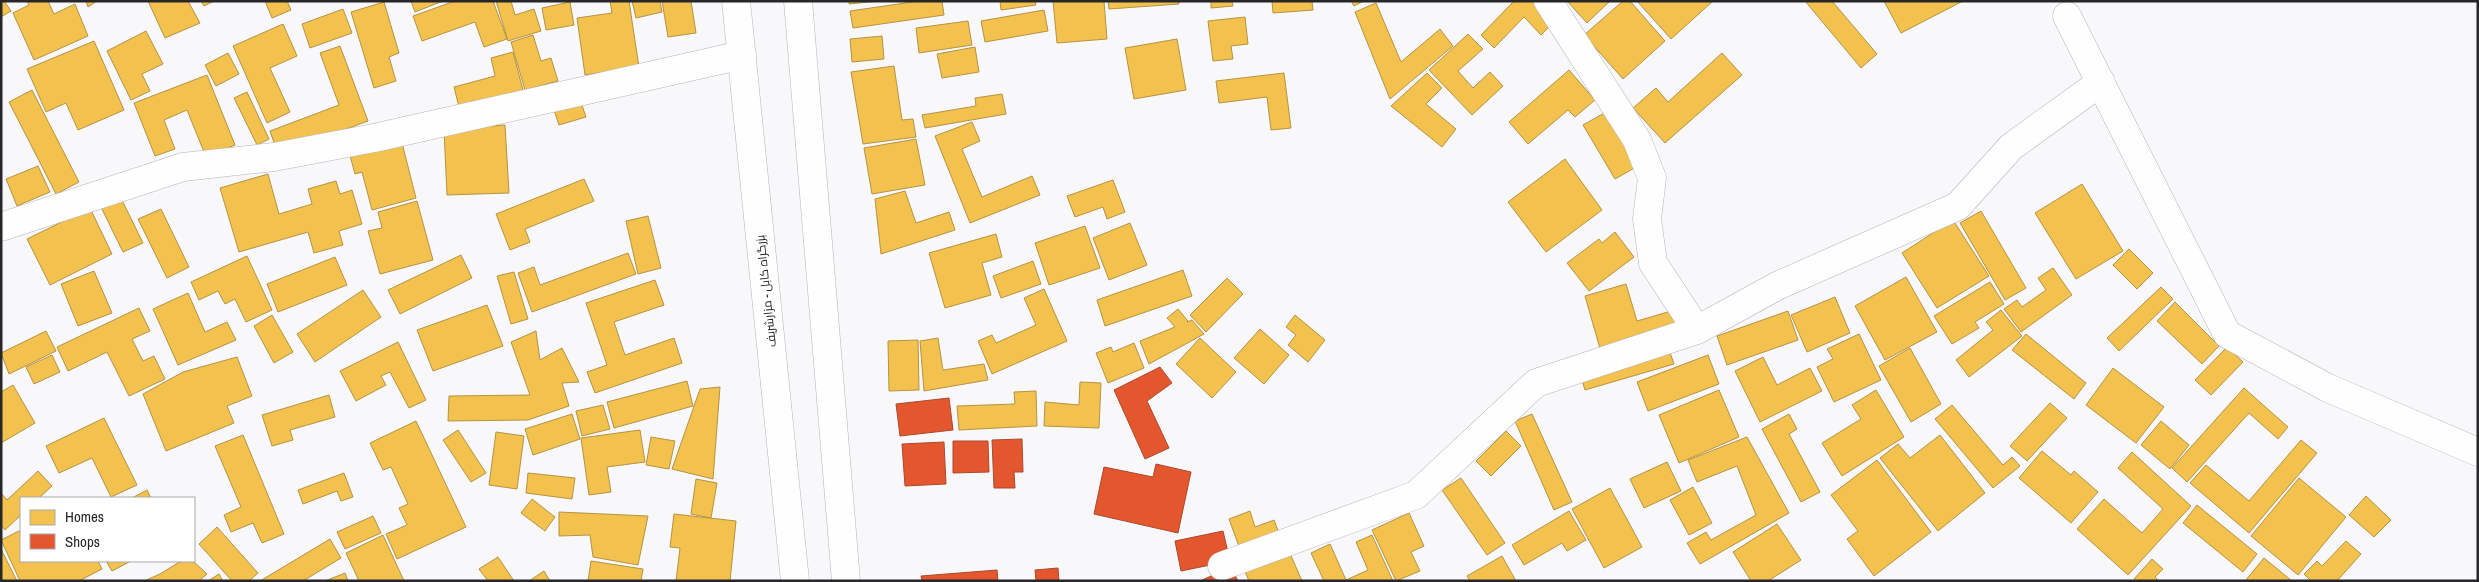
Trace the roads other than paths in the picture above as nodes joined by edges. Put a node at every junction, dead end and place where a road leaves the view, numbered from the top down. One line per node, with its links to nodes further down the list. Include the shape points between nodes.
1 (736, 1): 5 (main road, بزرگراه کابل - مزارشریف)
2 (798, 1): 12 (main road)
3 (1548, 1): 8 (main road, via 1637,140 1652,178 1647,219 1653,263)
4 (2067, 16): 6 (main road)
5 (742, 54): 7 (main road, via 374,138 274,157 183,167); 11 (main road, بزرگراه کابل - مزارشریف)
6 (2101, 82): 8 (main road, via 2011,147 1958,206 1777,286); 9 (main road, via 2227,334 2328,388)
7 (1, 227)
8 (1697, 330): 10 (main road, via 1536,383 1416,495)
9 (2478, 452)
10 (1222, 566)
11 (795, 581)
12 (846, 581)

